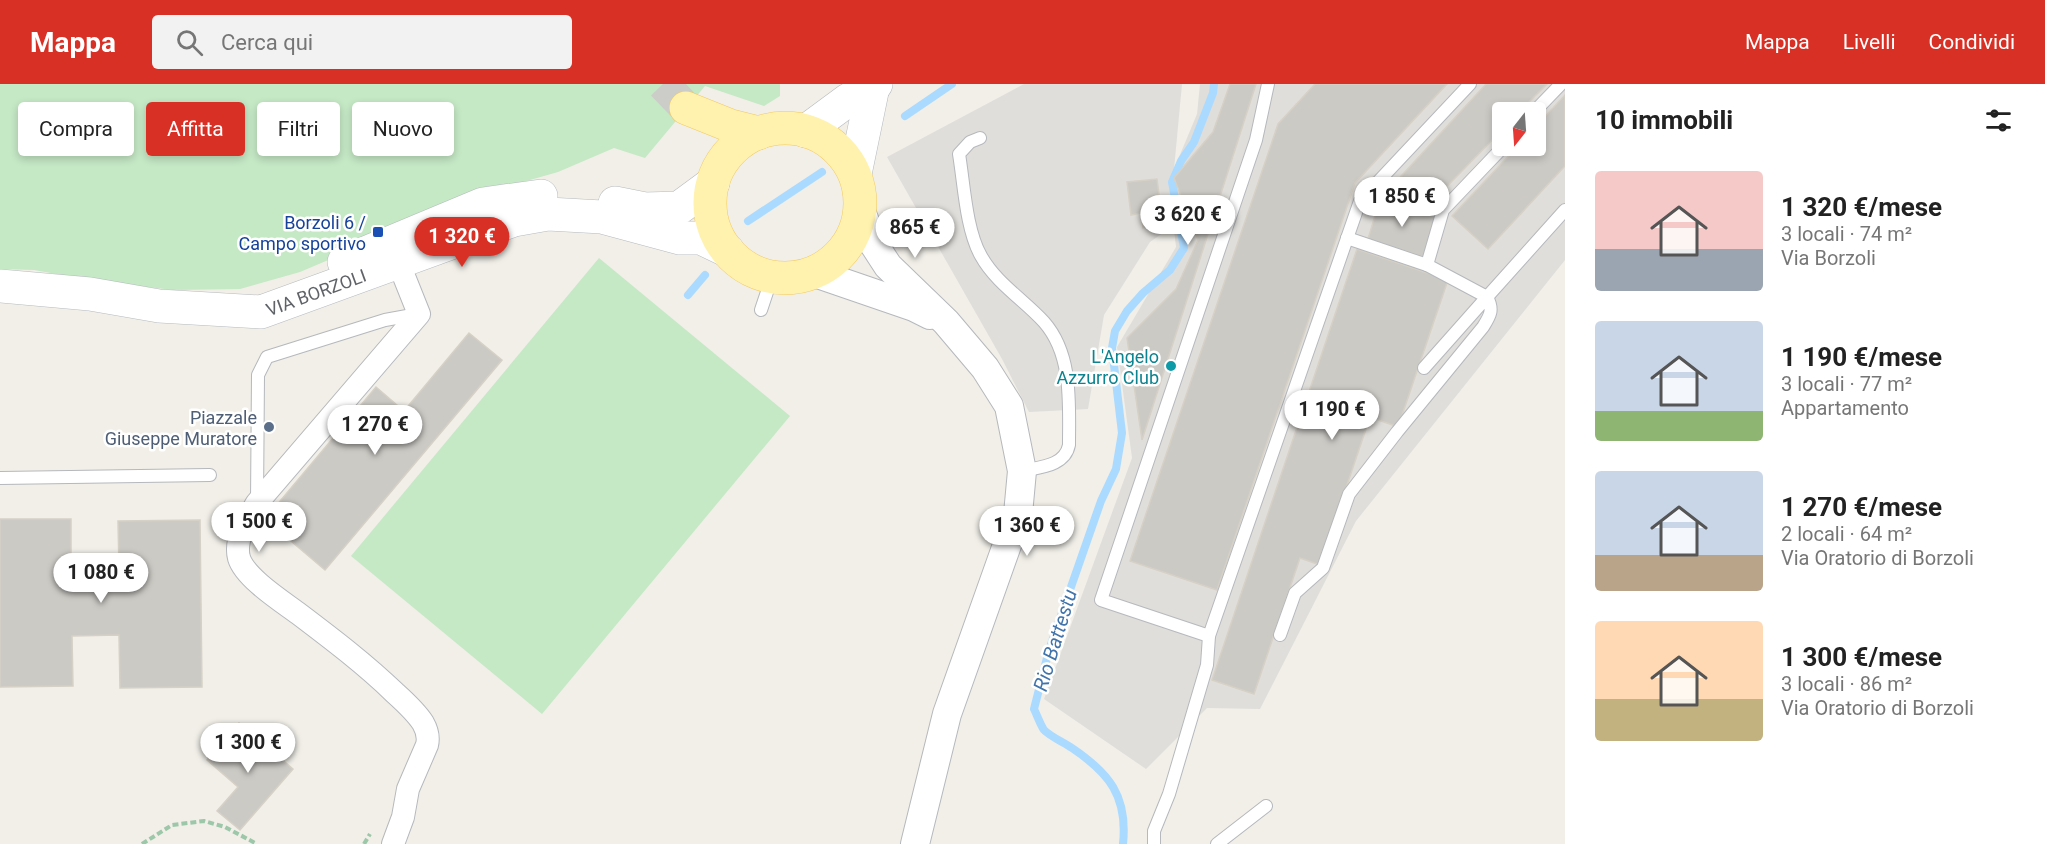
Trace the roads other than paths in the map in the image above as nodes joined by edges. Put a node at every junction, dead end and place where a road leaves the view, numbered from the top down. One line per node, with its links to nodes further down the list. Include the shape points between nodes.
1 (1268, 84): 31 (lane, via 1256,140 1101,600)
2 (1470, 84): 14 (lane, via 1360,201)
3 (1561, 84): 5 (lane)
4 (874, 85): 6 (main road); 11 (main road)
5 (1544, 102)
6 (806, 131): 7 (main road, via 783,128); 11 (main road, via 826,140 843,155)
7 (759, 133): 10 (main road, via 733,150); 10 (main road, via 686,108)
8 (980, 138): 26 (lane, via 959,154 973,239 982,258 1002,282 1045,324 1060,348 1068,376 1068,453 1058,462)
9 (1494, 156): 17 (lane, via 1443,210)
10 (718, 172): 15 (main road, via 710,197 714,226); 16 (main road, via 679,207 645,209 562,194 483,204)
11 (855, 174): 13 (main road)
12 (1565, 210): 21 (lane)
13 (861, 211): 18 (main road, via 846,248); 24 (street, via 873,243 888,266)
14 (1347, 238): 17 (lane); 31 (lane)
15 (728, 251): 16 (main road, via 701,238 680,238 602,217 548,214); 19 (main road, via 747,268)
16 (394, 253): 20 (main road, via 329,269 212,308 159,306 90,294); 23 (street)
17 (1427, 265): 21 (lane)
18 (814, 273): 19 (main road, via 793,278); 24 (street)
19 (771, 277): 22 (lane)
20 (0, 286)
21 (1487, 297): 25 (lane); 30 (lane, via 1492,312 1483,327 1349,495 1323,568 1295,592)
22 (761, 310)
23 (419, 314): 29 (street); 29 (lane, via 385,320 267,357 258,375)
24 (946, 322): 26 (street, via 985,368 1008,406)
25 (1424, 368)
26 (1022, 471): 33 (street, via 1018,514 947,714)
27 (210, 476): 28 (lane)
28 (0, 478)
29 (257, 503): 34 (street, via 240,538 238,552 244,567 361,662 408,705 426,731 427,745 408,789)
30 (1280, 635)
31 (1209, 636): 37 (lane, via 1207,665 1169,794 1154,831)
32 (1266, 806): 38 (lane)
33 (922, 815): 35 (street); 36 (street)
34 (393, 844)
35 (915, 844)
36 (928, 844)
37 (1154, 844)
38 (1217, 844)

